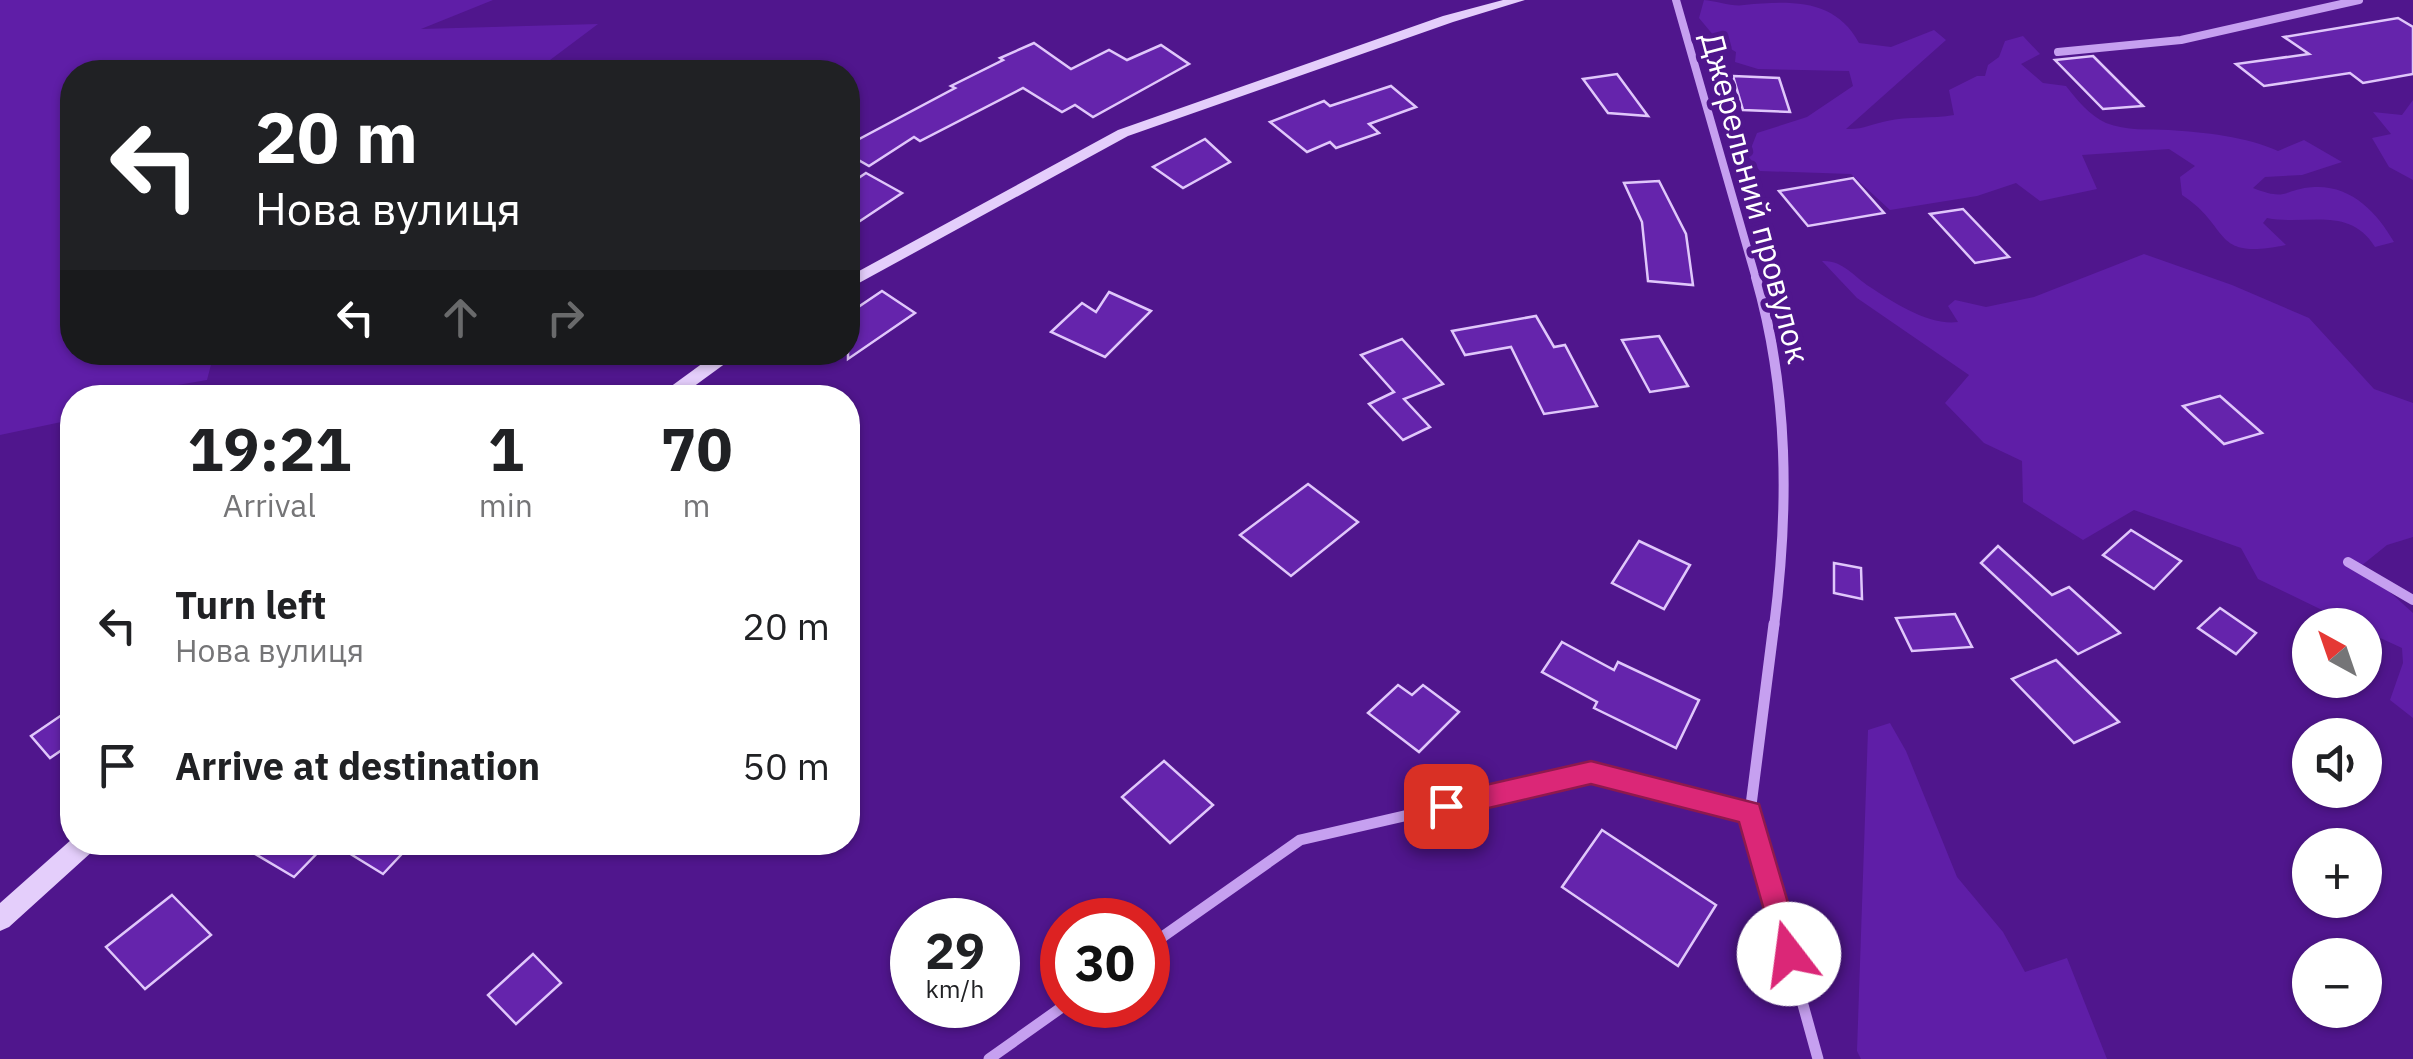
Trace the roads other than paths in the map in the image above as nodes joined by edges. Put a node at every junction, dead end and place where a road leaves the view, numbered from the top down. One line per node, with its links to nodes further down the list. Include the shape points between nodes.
1 (1518, 0): 5 (street, via 1123,133)
2 (1676, 0): 10 (street, Джерельний провулок, via 1765,309 1784,419 1783,557)
3 (2360, 0): 4 (street, via 2180,40)
4 (2058, 52)
5 (860, 277)
6 (713, 365): 7 (street)
7 (683, 385)
8 (2348, 562): 9 (street)
9 (2413, 600)
10 (1750, 813): 13 (street, via 1591,773 1300,840); 16 (street, Джерельний провулок)
11 (72, 855): 12 (street)
12 (0, 920)
13 (1170, 932)
14 (1040, 1023): 15 (street)
15 (989, 1059)
16 (1818, 1059)

